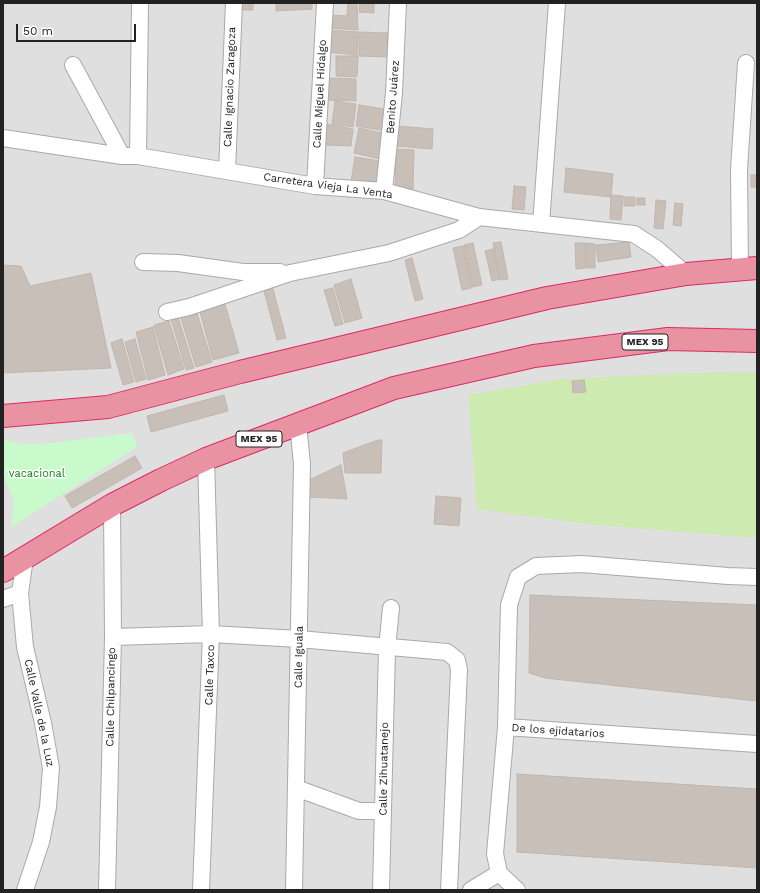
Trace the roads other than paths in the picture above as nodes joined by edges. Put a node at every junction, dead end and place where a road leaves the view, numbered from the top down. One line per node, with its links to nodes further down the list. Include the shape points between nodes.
1 (140, 3): 9 (street)
2 (234, 3): 10 (street, Calle Ignacio Zaragoza)
3 (324, 3): 11 (street, Calle Miguel Hidalgo)
4 (398, 3): 12 (street, Benito Juárez, via 394,93)
5 (557, 3): 14 (street)
6 (746, 63): 16 (street, via 739,169)
7 (73, 65): 9 (street)
8 (3, 138): 9 (street, Carretera Vieja La Venta)
9 (130, 156): 10 (street, Carretera Vieja La Venta)
10 (227, 171): 11 (street, Carretera Vieja La Venta)
11 (315, 186): 12 (street, Carretera Vieja La Venta)
12 (384, 191): 13 (street, Carretera Vieja La Venta)
13 (479, 217): 14 (street, Carretera Vieja La Venta); 17 (street, via 459,230 389,253)
14 (541, 224): 18 (street, Carretera Vieja La Venta, via 634,234 657,248)
15 (143, 262): 17 (street, via 178,263 242,272)
16 (748, 269): 18 (highway)
17 (290, 273): 19 (street)
18 (686, 274): 21 (highway, via 547,298 240,372 108,407)
19 (167, 312)
20 (757, 341): 22 (highway, MEX 95, via 668,339 534,356 394,388)
21 (3, 416)
22 (298, 424): 23 (highway, MEX 95); 33 (street, Calle Iguala, via 302,464)
23 (206, 459): 24 (highway, MEX 95); 31 (street, Calle Taxco)
24 (112, 505): 25 (highway, MEX 95); 32 (street, Calle Chilpancingo)
25 (25, 558): 26 (highway, MEX 95); 28 (street, Calle Valle de la Luz)
26 (3, 571)
27 (757, 577): 35 (street, via 582,564 536,566 518,577 509,605)
28 (20, 593): 29 (street); 40 (street, Calle Valle de la Luz, via 25,647 51,768 48,807 41,842)
29 (3, 598)
30 (391, 608): 34 (street, Calle Zihuatanejo)
31 (211, 634): 32 (street); 33 (street); 42 (street, Calle Taxco)
32 (113, 638): 41 (street, Calle Chilpancingo)
33 (299, 639): 34 (street); 37 (street, Calle Iguala)
34 (387, 648): 38 (street, Calle Zihuatanejo); 45 (street, via 447,652 457,660 459,670)
35 (506, 727): 36 (street, De los ejidatarios); 39 (street, De los ejidatarios, via 495,854)
36 (757, 744)
37 (296, 788): 38 (street, via 359,811); 43 (street, Calle Iguala)
38 (383, 811): 44 (street, Calle Zihuatanejo)
39 (498, 873): 46 (street); 47 (street)
40 (25, 890)
41 (107, 890)
42 (201, 890)
43 (294, 890)
44 (381, 890)
45 (448, 890)
46 (471, 890)
47 (517, 890)

